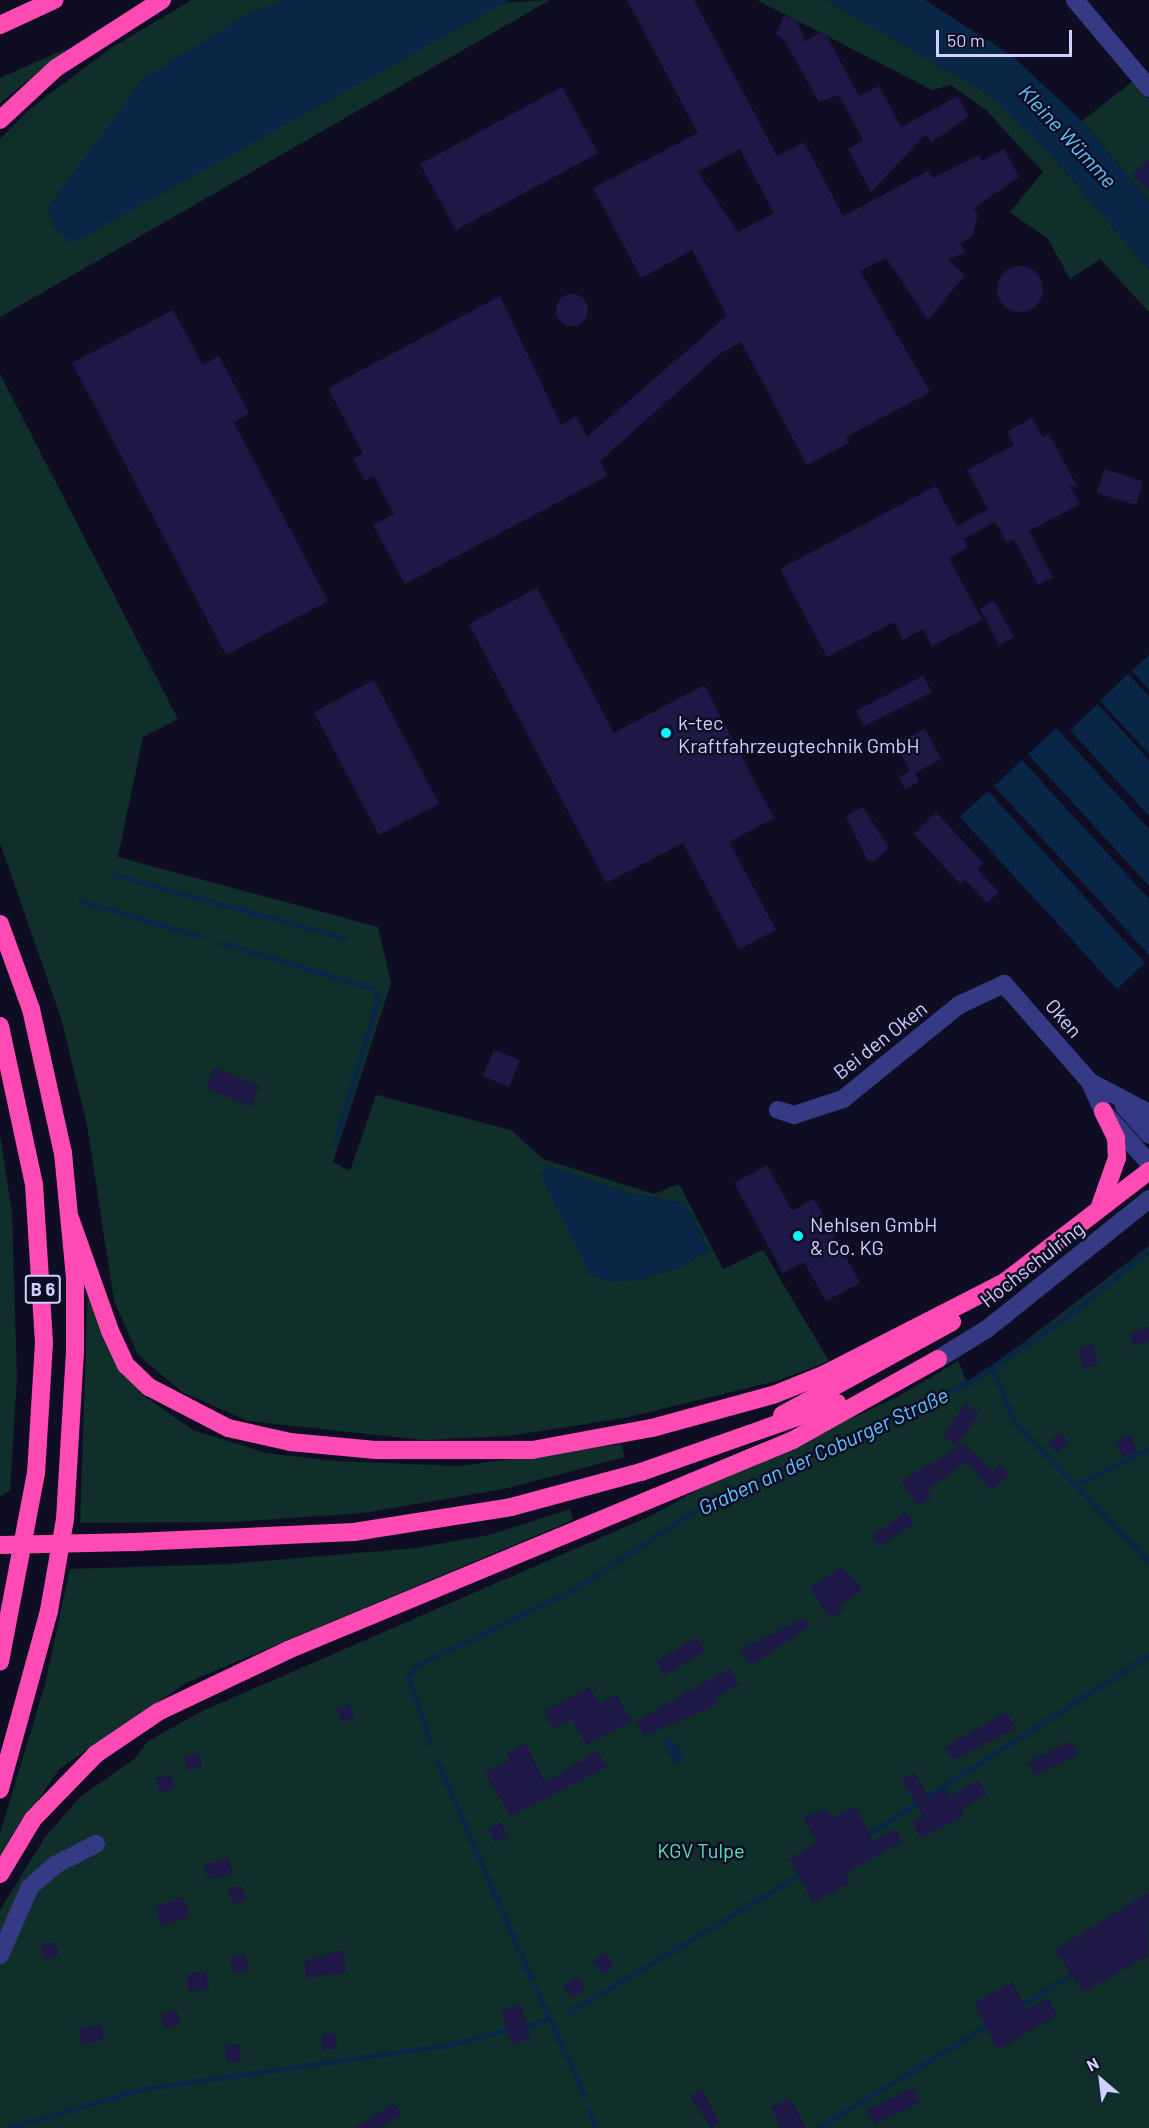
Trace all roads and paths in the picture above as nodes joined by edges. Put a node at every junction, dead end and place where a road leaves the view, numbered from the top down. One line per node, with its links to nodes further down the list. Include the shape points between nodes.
1 (54, 0): 4 (highway)
2 (162, 0): 6 (highway, via 56,68)
3 (1075, 0): 5 (street)
4 (0, 25)
5 (1149, 88)
6 (0, 120)
7 (0, 924): 20 (highway, B 6, via 31,1009 53,1096)
8 (1004, 984): 10 (street, Oken); 12 (street, Bei den Oken, via 959,1005 843,1098 794,1115)
9 (0, 1026): 25 (highway, B 6, via 34,1184 44,1343 36,1473)
10 (1090, 1082): 11 (street, Oken); 13 (street, Oken)
11 (1115, 1096): 14 (street); 15 (street, Oken)
12 (778, 1110)
13 (1103, 1111): 16 (street, Oken); 19 (highway, via 1116,1138 1117,1158 1112,1186)
14 (1149, 1113)
15 (1149, 1135)
16 (1149, 1163)
17 (1149, 1171): 19 (highway)
18 (1149, 1199): 22 (street, Hochschulring, via 987,1329)
19 (1095, 1216): 21 (highway)
20 (70, 1218): 21 (highway, via 110,1331 126,1365 149,1387 228,1428 290,1442 376,1450 532,1450 652,1428 823,1375); 26 (highway, B 6, via 75,1351 65,1519 36,1667)
21 (1003, 1283): 23 (highway, via 925,1340)
22 (938, 1359): 23 (highway, via 816,1412); 28 (highway, via 793,1440 288,1650 158,1712 88,1762 33,1819)
23 (743, 1436): 24 (highway, bridge, via 584,1489 442,1520 277,1538)
24 (0, 1545)
25 (0, 1662)
26 (0, 1789)
27 (96, 1844): 29 (street, via 56,1865 30,1887)
28 (0, 1874)
29 (0, 1955)

